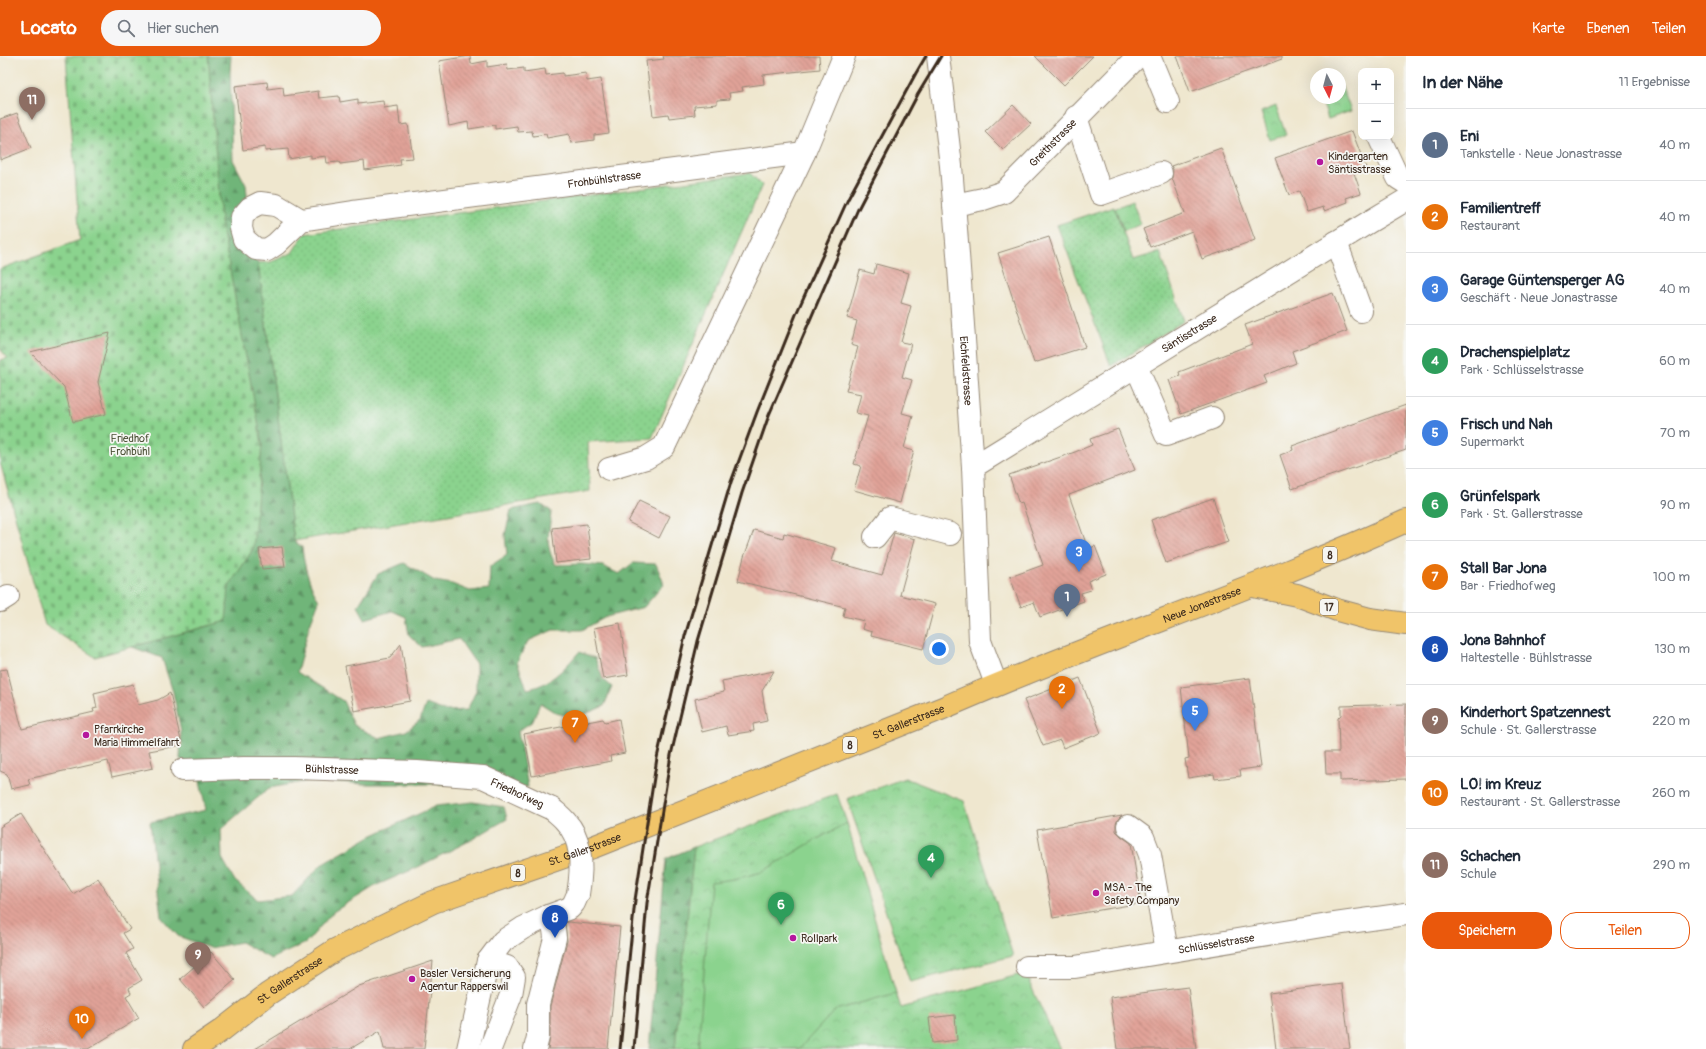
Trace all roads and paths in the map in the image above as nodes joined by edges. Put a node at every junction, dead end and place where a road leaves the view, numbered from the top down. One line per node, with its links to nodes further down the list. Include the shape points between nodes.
1 (844, 56): 8 (street)
2 (938, 56): 12 (street, Eichfeldstrasse)
3 (1138, 56): 6 (street, Greithstrasse)
4 (1149, 56): 5 (street)
5 (1168, 102)
6 (1076, 117): 9 (street, via 1101,194); 12 (street, Greithstrasse, via 1004,192)
7 (1379, 140): 10 (street, via 1398,178)
8 (804, 153): 13 (street, Frohbühlstrasse); 19 (street, via 664,447 646,458)
9 (1161, 173)
10 (1406, 183)
11 (1406, 200): 14 (street, Säntisstrasse)
12 (954, 205): 18 (street, Eichfeldstrasse)
13 (301, 220)
14 (1336, 242): 15 (street); 16 (street, Säntisstrasse)
15 (1361, 311)
16 (1136, 366): 17 (street, via 1166,435); 18 (street, Säntisstrasse)
17 (1212, 418)
18 (973, 467): 25 (street, Eichfeldstrasse, via 980,641)
19 (609, 469)
20 (1406, 521): 23 (main road, Neue Jonastrasse / 8)
21 (950, 534): 22 (street, via 890,518)
22 (874, 537)
23 (1253, 586): 24 (main road, 17, via 1297,595 1370,619); 25 (main road, Neue Jonastrasse / 8)
24 (1406, 624)
25 (996, 684): 34 (main road, St. Gallerstrasse / 8, via 943,708 593,847 433,902 335,950 268,994)
26 (182, 770): 27 (street, Bühlstrasse, via 294,768)
27 (483, 777): 30 (street, Friedhofweg, bridge, via 552,809 567,823 575,836 582,865 578,894 570,908)
28 (1128, 826): 31 (street, via 1143,837 1150,855)
29 (1406, 914): 31 (street, Schlüsselstrasse)
30 (548, 916): 32 (street, via 503,941); 37 (street, via 555,938 538,1004 538,1037)
31 (1167, 952): 33 (street, Schlüsselstrasse, via 1075,967)
32 (488, 961): 35 (street); 36 (street, via 507,967 514,977 511,995)
33 (1027, 968)
34 (194, 1049)
35 (468, 1049)
36 (490, 1049)
37 (535, 1049)

